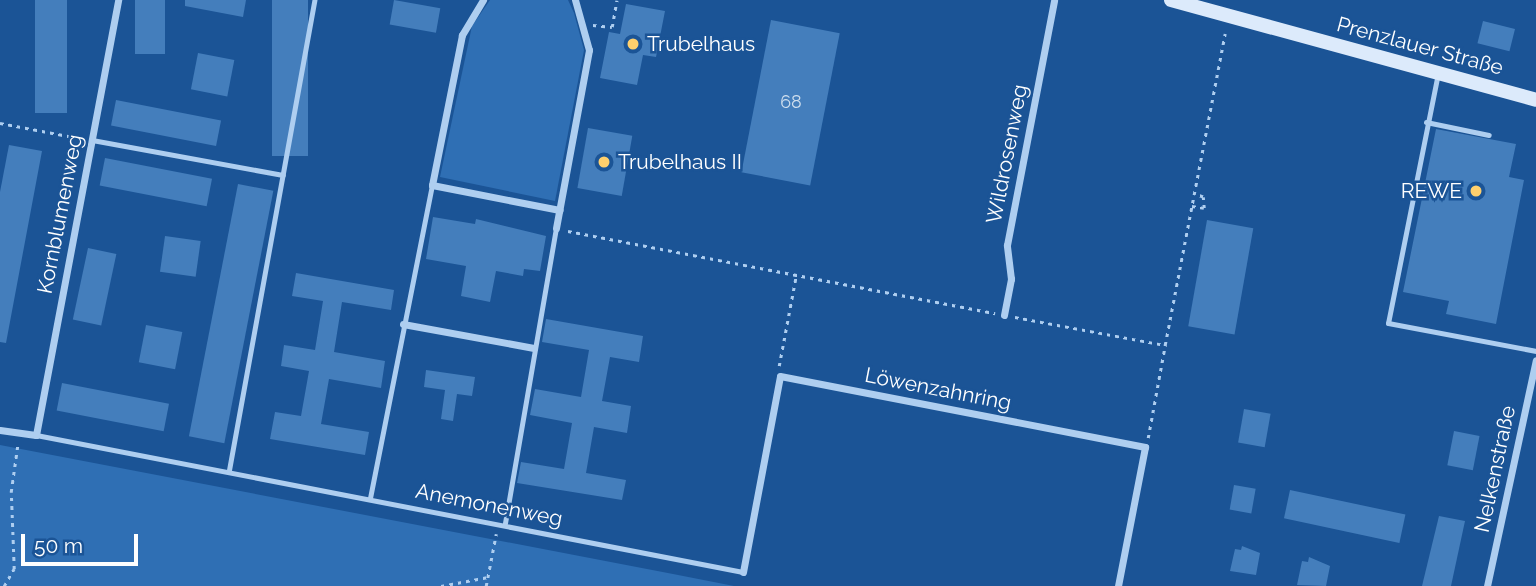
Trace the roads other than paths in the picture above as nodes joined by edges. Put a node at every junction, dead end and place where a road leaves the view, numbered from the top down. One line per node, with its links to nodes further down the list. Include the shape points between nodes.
1 (118, 0): 11 (street, Kornblumenweg)
2 (314, 0): 12 (lane)
3 (483, 0): 13 (street, via 462,35)
4 (575, 0): 14 (street, via 589,50)
5 (1054, 0): 16 (street, Wildrosenweg, via 1007,245 1011,279)
6 (1171, 0): 7 (main road, Prenzlauer Straße)
7 (1438, 73): 8 (main road, Prenzlauer Straße); 9 (lane)
8 (1536, 100)
9 (1426, 122): 10 (lane); 19 (lane, via 1388,323)
10 (1489, 135)
11 (92, 140): 12 (lane); 22 (street, Kornblumenweg)
12 (284, 175): 23 (lane)
13 (432, 185): 14 (street); 17 (lane)
14 (559, 210): 15 (street)
15 (556, 228): 18 (lane)
16 (1004, 315)
17 (403, 324): 18 (street); 24 (lane)
18 (534, 348): 25 (lane)
19 (1536, 351)
20 (1536, 360): 28 (street, Nelkenstraße)
21 (0, 430): 22 (street)
22 (36, 435): 23 (lane, Anemonenweg)
23 (229, 470): 24 (lane, Anemonenweg)
24 (370, 498): 25 (lane, Anemonenweg)
25 (502, 522): 26 (lane, Anemonenweg)
26 (743, 572): 27 (street, Löwenzahnring, via 780,376 1145,447)
27 (1118, 586)
28 (1487, 586)

